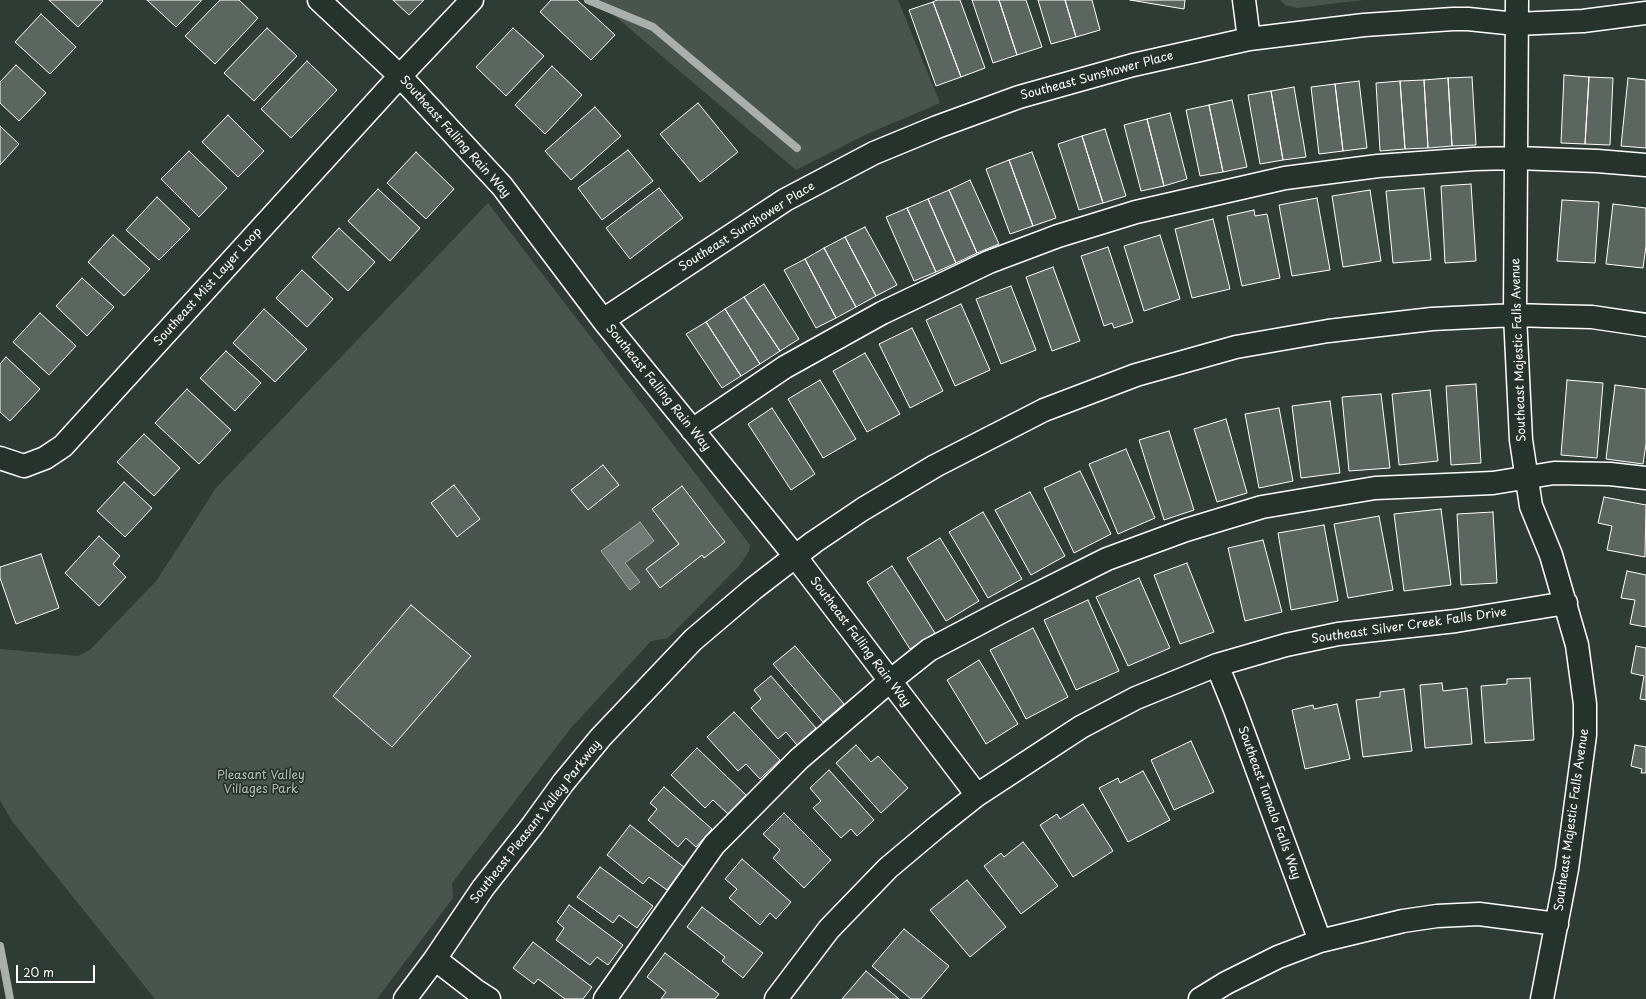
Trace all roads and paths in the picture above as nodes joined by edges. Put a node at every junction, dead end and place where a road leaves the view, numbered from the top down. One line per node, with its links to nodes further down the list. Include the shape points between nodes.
1 (319, 0): 8 (street, Southeast Falling Rain Way)
2 (472, 0): 8 (street, Southeast Mist Layer Loop)
3 (1244, 0): 7 (street)
4 (1517, 0): 6 (street, Southeast Majestic Falls Avenue)
5 (1646, 13): 6 (street, Southeast Sunshower Place, via 1583,21)
6 (1516, 24): 7 (street, Southeast Sunshower Place, via 1453,19 1364,25); 9 (street, Southeast Majestic Falls Avenue)
7 (1249, 39): 12 (street, Southeast Sunshower Place, via 1133,64 1002,102 874,153 785,200)
8 (400, 76): 12 (street, Southeast Falling Rain Way, via 502,186); 15 (street, Southeast Mist Layer Loop, via 63,446 45,458 24,466)
9 (1516, 158): 10 (street); 11 (street, Southeast Majestic Falls Avenue); 14 (street, via 1378,166 1284,178 1136,212 1058,236 989,262 882,313 785,367)
10 (1646, 165)
11 (1515, 315): 13 (street, Southeast Pleasant Valley Parkway, via 1592,317); 16 (street, Southeast Majestic Falls Avenue, via 1521,440); 18 (street, Southeast Pleasant Valley Parkway, via 1432,319 1328,331 1236,347 1136,375 1044,410 935,466 863,508)
12 (603, 320): 14 (street, Southeast Falling Rain Way)
13 (1646, 325)
14 (692, 430): 18 (street, Southeast Falling Rain Way)
15 (0, 458)
16 (1527, 477): 17 (street, via 1554,473 1610,474); 19 (street, Southeast Majestic Falls Avenue, via 1531,506 1552,555); 21 (street, via 1493,483 1376,488 1262,507 1186,530 1107,559 1001,612 929,650)
17 (1646, 478)
18 (795, 556): 21 (street, Southeast Falling Rain Way); 25 (street, Southeast Pleasant Valley Parkway, via 693,640 601,737 562,783 482,888)
19 (1566, 603): 20 (street, Southeast Silver Creek Falls Drive, via 1456,621 1338,634 1286,645); 23 (street, Southeast Majestic Falls Avenue, via 1577,645 1585,704 1585,735)
20 (1217, 665): 22 (street, Southeast Silver Creek Falls Drive, via 1136,698 1081,727); 24 (street, Southeast Tumalo Falls Way)
21 (890, 681): 22 (street, Southeast Falling Rain Way); 28 (street, via 800,759 714,845)
22 (977, 795): 29 (street, Southeast Silver Creek Falls Drive, via 888,868 828,929)
23 (1557, 924): 24 (street, via 1479,914 1437,916 1403,921); 31 (street, Southeast Majestic Falls Avenue)
24 (1320, 941): 30 (street, via 1226,983)
25 (435, 959): 26 (street, Southeast Pleasant Valley Parkway); 27 (street)
26 (405, 999)
27 (489, 999)
28 (605, 999)
29 (776, 999)
30 (1200, 999)
31 (1542, 999)

